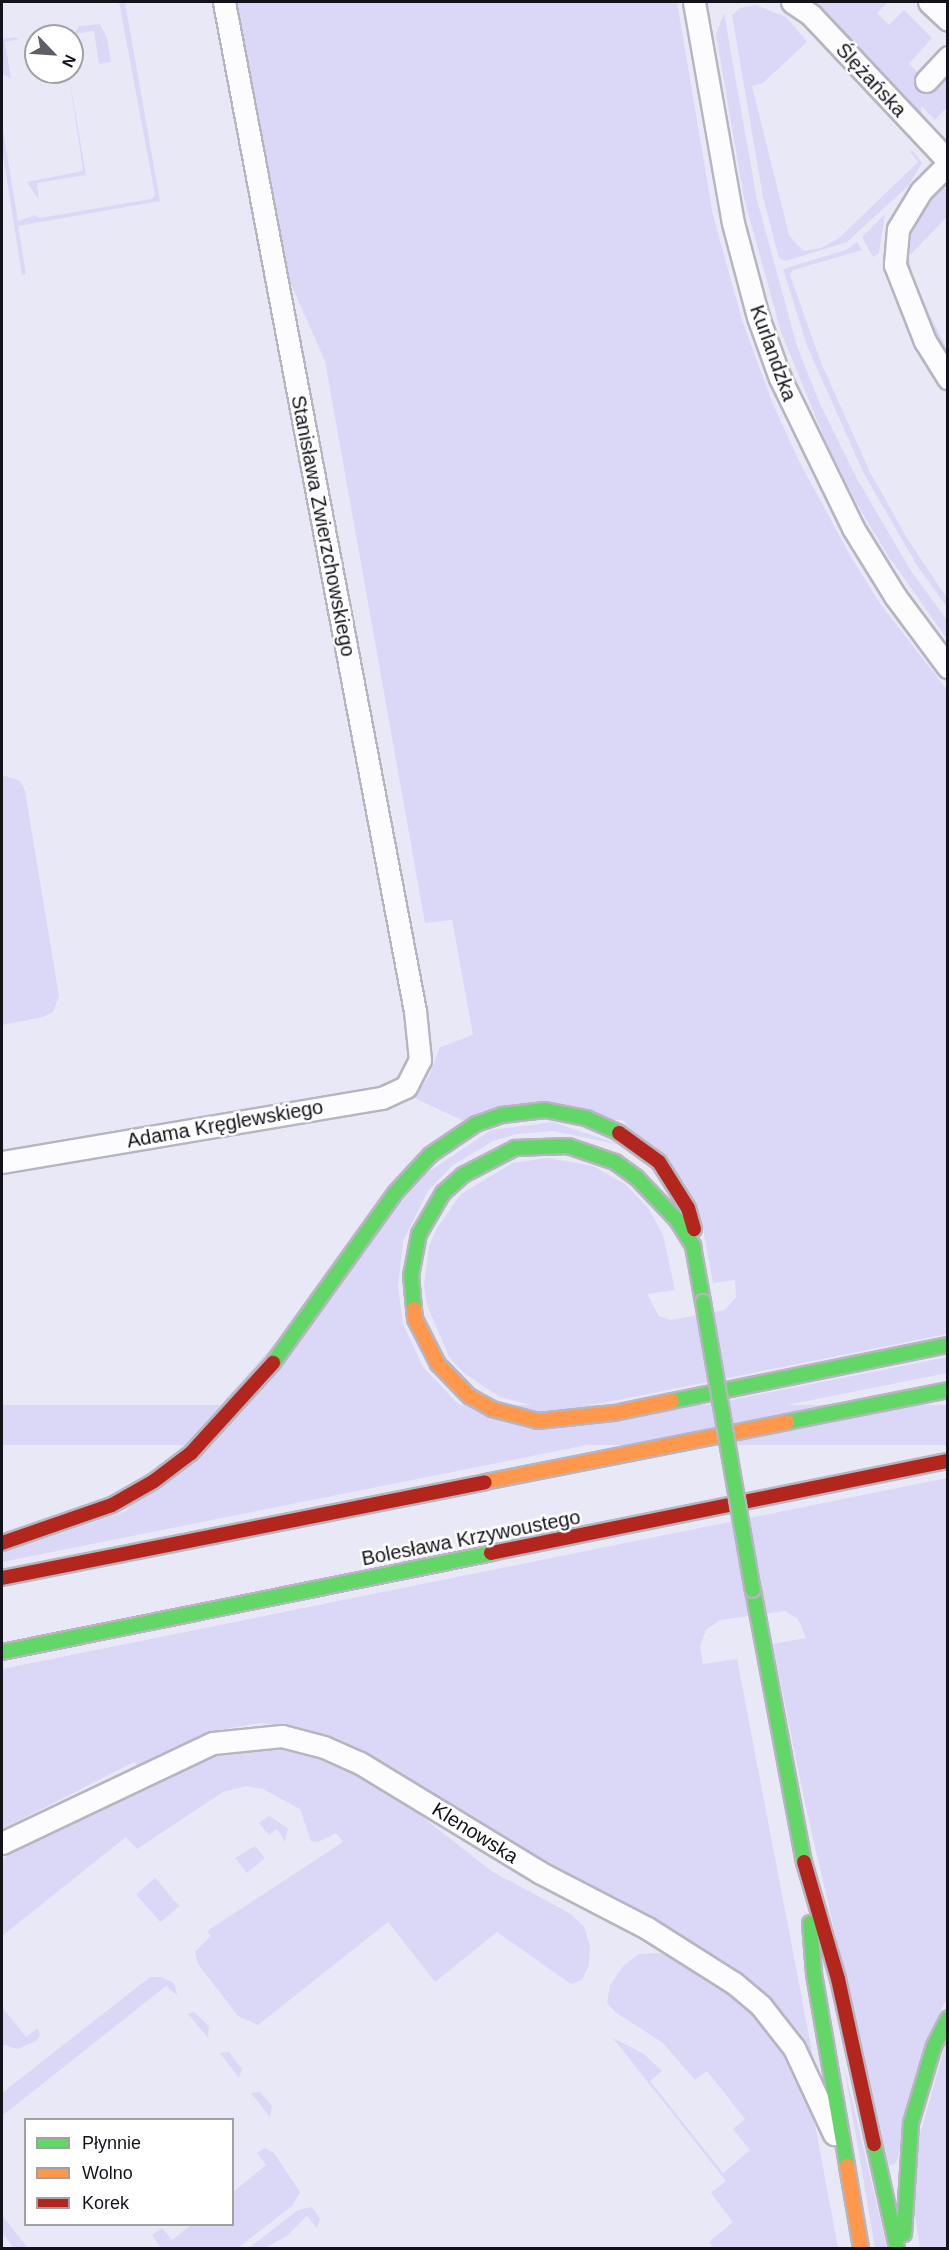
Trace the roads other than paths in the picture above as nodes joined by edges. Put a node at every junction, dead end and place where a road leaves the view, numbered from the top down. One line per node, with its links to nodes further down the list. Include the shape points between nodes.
1 (224, 2): 11 (street, Stanisława Zwierzchowskiego)
2 (694, 2): 10 (street, Kurlandzka, via 733,224 780,378 853,528 889,586)
3 (792, 2): 8 (street, Ślężańska, via 810,15)
4 (929, 2): 5 (street)
5 (948, 20)
6 (948, 57): 7 (street)
7 (926, 81)
8 (948, 163): 9 (street, via 921,192 898,229 895,265 925,341)
9 (948, 378)
10 (948, 666)
11 (420, 1050): 12 (street, Adama Kręglewskiego, via 417,1069 398,1094)
12 (2, 1162)
13 (696, 1260): 14 (main road, via 677,1220 636,1177 615,1162 568,1146 515,1148 463,1175 443,1193 430,1213 419,1234 411,1276 415,1319 438,1364 469,1396 492,1408 538,1421 614,1413); 17 (main road, via 688,1208 659,1162 624,1135 586,1118 545,1110 502,1115 476,1124 430,1155 396,1192 264,1374 191,1453 154,1481 112,1505); 21 (main road, bridge, via 760,1635)
14 (948, 1345)
15 (948, 1390): 18 (main road)
16 (948, 1461): 19 (main road, Bolesława Krzywoustego)
17 (2, 1543)
18 (2, 1578)
19 (2, 1652)
20 (2, 1843): 23 (street, Klenowska, via 213,1743 282,1736 324,1747 360,1763 539,1872 695,1956 749,1995 794,2048)
21 (807, 1876): 23 (main road, via 814,1974); 25 (main road, via 838,1979)
22 (948, 2018): 26 (main road, via 934,2046 911,2123 906,2162)
23 (848, 2169): 24 (main road)
24 (861, 2248)
25 (897, 2248)
26 (905, 2248)

